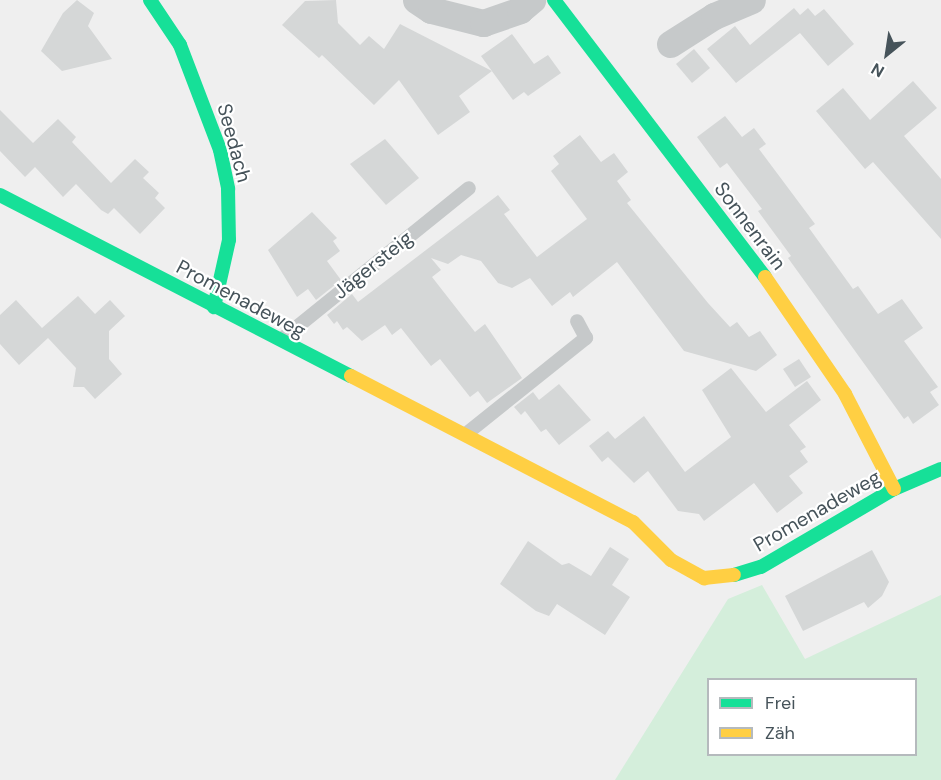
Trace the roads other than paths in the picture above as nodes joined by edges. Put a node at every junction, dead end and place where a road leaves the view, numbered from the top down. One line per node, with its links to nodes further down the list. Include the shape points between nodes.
1 (150, 0): 9 (street, Seedach, via 180,45 220,150 228,189 229,240)
2 (416, 0): 3 (street, via 431,10 483,23 520,10)
3 (532, 0)
4 (554, 0): 14 (street, Sonnenrain, via 789,309 845,394)
5 (752, 0): 6 (street, via 714,16)
6 (670, 44)
7 (469, 188): 11 (lane, Jägersteig)
8 (0, 195): 9 (street, Promenadeweg)
9 (214, 307): 11 (street, Promenadeweg)
10 (577, 321): 12 (lane, via 586,338)
11 (278, 343): 12 (street, Promenadeweg)
12 (464, 435): 14 (street, Promenadeweg, via 633,522 671,560 704,578 720,579 761,567)
13 (941, 469): 14 (street, Promenadeweg)
14 (894, 489)

